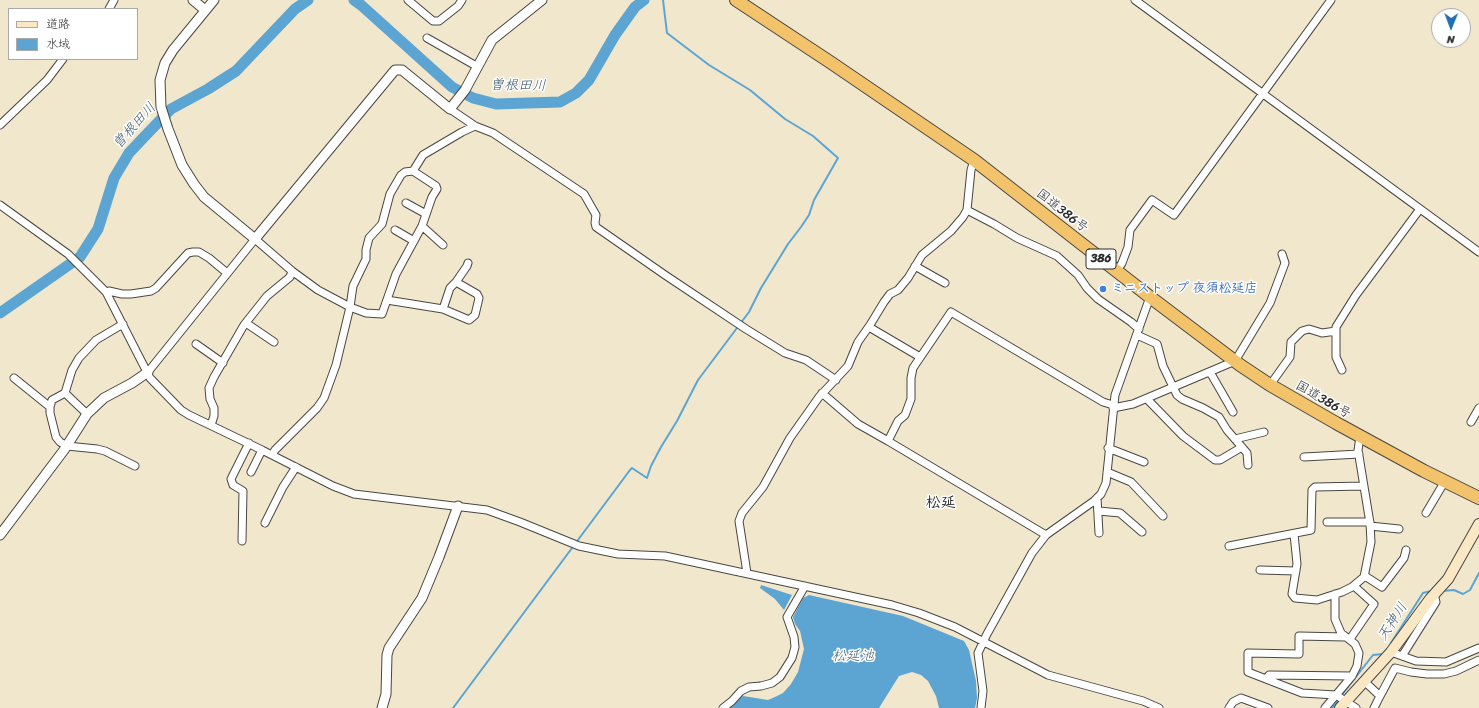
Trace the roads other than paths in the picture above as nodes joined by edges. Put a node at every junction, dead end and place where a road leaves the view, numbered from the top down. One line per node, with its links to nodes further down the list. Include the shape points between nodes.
1 (193, 0): 9 (street)
2 (214, 0): 9 (street)
3 (408, 0): 4 (street, via 433,21 439,21)
4 (462, 0)
5 (542, 0): 12 (street, via 492,40)
6 (736, 0): 17 (highway, 国道386号 / 386)
7 (1135, 0): 13 (street)
8 (1331, 0): 13 (street)
9 (205, 10): 26 (street, via 165,63 160,80 161,107 182,165 204,197)
10 (427, 38): 12 (street)
11 (62, 60): 15 (street, via 47,80)
12 (478, 67): 14 (street)
13 (1263, 93): 21 (street); 34 (street, via 1174,215 1152,200 1130,230 1128,247)
14 (452, 107): 16 (street); 26 (street, via 402,70 395,70)
15 (0, 125)
16 (475, 126): 18 (street, via 423,155); 57 (street, via 493,133 584,194 596,215 596,227 746,329 785,353 806,360)
17 (974, 160): 22 (street); 34 (highway, 国道386号 / 386)
18 (413, 171): 23 (street, via 437,189); 41 (street, via 401,175 390,194 382,224 369,238 366,259 353,286)
19 (406, 203): 23 (street)
20 (0, 205): 38 (street, via 68,254)
21 (1420, 209): 29 (street); 46 (street, via 1356,296)
22 (967, 210): 32 (street, via 951,231 922,255); 47 (street, via 1017,238 1057,256 1078,275 1098,299 1131,322)
23 (426, 214): 24 (street)
24 (422, 226): 27 (street); 28 (street)
25 (395, 230): 27 (street)
26 (255, 239): 33 (street); 35 (street)
27 (414, 241): 40 (street, via 396,274)
28 (444, 245)
29 (1479, 252)
30 (1282, 254): 51 (street, via 1285,263 1270,303)
31 (468, 263): 36 (street)
32 (916, 266): 37 (street); 45 (street, via 898,290 890,294)
33 (292, 271): 41 (street, via 318,290); 43 (street, via 290,277 267,296)
34 (1117, 271): 39 (highway, 国道386号 / 386)
35 (228, 273): 38 (street, via 204,255 193,252 188,253 151,291 131,294); 54 (street)
36 (456, 282): 42 (street, via 450,288); 42 (street, via 477,294 479,298 475,315 469,320)
37 (946, 283)
38 (106, 292): 44 (street)
39 (1150, 296): 47 (street); 51 (highway, 国道386号 / 386)
40 (387, 300): 41 (street, via 382,314 366,313); 42 (street)
41 (350, 307): 80 (street, via 336,365 324,398)
42 (443, 309)
43 (246, 323): 48 (street); 52 (street)
44 (123, 324): 54 (street, via 142,365); 60 (street, via 96,340 79,358)
45 (869, 327): 50 (street); 57 (street, via 858,342 848,366)
46 (1336, 331): 53 (street, via 1336,356); 58 (street, via 1302,331 1291,342 1290,357)
47 (1138, 332): 59 (street, via 1156,344); 64 (street)
48 (274, 342)
49 (196, 344): 52 (street)
50 (920, 357): 64 (street, via 951,312); 73 (street, via 913,368 911,399 905,415 898,421)
51 (1235, 361): 55 (street); 58 (highway, 国道386号 / 386)
52 (223, 363): 69 (street, via 209,388 214,408)
53 (1342, 370)
54 (148, 372): 67 (street, via 104,398); 69 (street, via 150,378 181,410)
55 (1210, 372): 59 (street); 66 (street)
56 (14, 378): 63 (street)
57 (836, 380): 61 (street)
58 (1270, 385): 71 (highway, 国道386号 / 386)
59 (1173, 389): 62 (street); 72 (street, via 1182,399 1220,417)
60 (64, 393): 63 (street, via 52,400); 67 (street)
61 (822, 393): 73 (street, via 858,424); 111 (street, via 790,438 763,487 742,513 739,521)
62 (1147, 399): 64 (street); 76 (street, via 1183,436 1215,460 1220,460)
63 (50, 407): 75 (street, via 56,437)
64 (1113, 407): 77 (street)
65 (1479, 408): 68 (street)
66 (1233, 412)
67 (87, 414): 75 (street)
68 (1471, 422)
69 (211, 426): 74 (street)
70 (1264, 432): 72 (street)
71 (1360, 437): 79 (street); 88 (highway, 国道386号 / 386)
72 (1235, 440): 76 (street)
73 (888, 441): 105 (street)
74 (248, 443): 78 (street); 106 (street, via 232,479 233,485 243,491)
75 (67, 446): 84 (street, via 97,449); 104 (street)
76 (1242, 447): 83 (street, via 1247,453)
77 (1108, 448): 82 (street); 87 (street)
78 (262, 450): 80 (street); 86 (street)
79 (1358, 454): 81 (street); 89 (street)
80 (272, 455): 85 (street)
81 (1304, 457)
82 (1144, 462)
83 (1248, 465)
84 (135, 466)
85 (296, 467): 92 (street, via 354,494); 97 (street)
86 (252, 472)
87 (1107, 472): 90 (street, via 1106,483); 95 (street, via 1131,482)
88 (1445, 481): 91 (highway, 国道386号 / 386); 94 (street)
89 (1364, 486): 98 (street); 103 (street, via 1315,487 1312,490 1311,530)
90 (1098, 498): 93 (street); 105 (street)
91 (1479, 498)
92 (458, 506): 111 (street, via 487,510 579,546 618,554 664,556); 129 (street, via 422,598 386,655 386,694)
93 (1099, 511): 101 (street, via 1120,513); 102 (street)
94 (1426, 513)
95 (1163, 516)
96 (1327, 522): 98 (street)
97 (265, 524)
98 (1370, 524): 100 (street); 112 (street)
99 (1479, 524): 116 (main road, via 1448,579)
100 (1399, 529)
101 (1142, 532)
102 (1099, 533)
103 (1294, 534): 107 (street); 110 (street)
104 (0, 535)
105 (1046, 535): 118 (street, via 1032,553 986,634)
106 (242, 541)
107 (1229, 546)
108 (1406, 550): 112 (street, via 1404,558 1382,586)
109 (1260, 570): 110 (street)
110 (1296, 571): 115 (street, via 1292,594 1295,598 1317,600)
111 (747, 573): 113 (street)
112 (1365, 576): 114 (street)
113 (805, 586): 118 (street, via 919,613); 130 (street, via 787,617 796,647 780,677 772,683 741,691)
114 (1354, 586): 115 (street); 117 (street, via 1374,604)
115 (1335, 594): 117 (street, via 1335,619 1341,633)
116 (1434, 594): 120 (main road); 121 (street, via 1436,602)
117 (1347, 638): 123 (street, via 1355,644 1359,654); 124 (street, via 1299,636 1299,654 1248,653 1248,672)
118 (984, 642): 131 (street, via 978,653 984,691); 132 (street, via 1048,675 1143,701)
119 (1479, 648): 121 (street, via 1446,662 1416,661)
120 (1391, 652): 121 (street); 125 (main road)
121 (1402, 656)
122 (1479, 660): 127 (street, via 1444,674 1422,674 1395,668)
123 (1352, 676): 124 (street, via 1269,675); 126 (street)
124 (1266, 679): 126 (street, via 1302,693)
125 (1364, 681): 127 (street); 128 (main road)
126 (1336, 695): 128 (street); 135 (street)
127 (1380, 696): 137 (street)
128 (1343, 705): 136 (street)
129 (382, 708)
130 (723, 708)
131 (981, 708)
132 (1159, 708)
133 (1229, 708): 134 (street, via 1233,702 1241,698)
134 (1268, 708)
135 (1325, 708)
136 (1356, 708)
137 (1374, 708)

